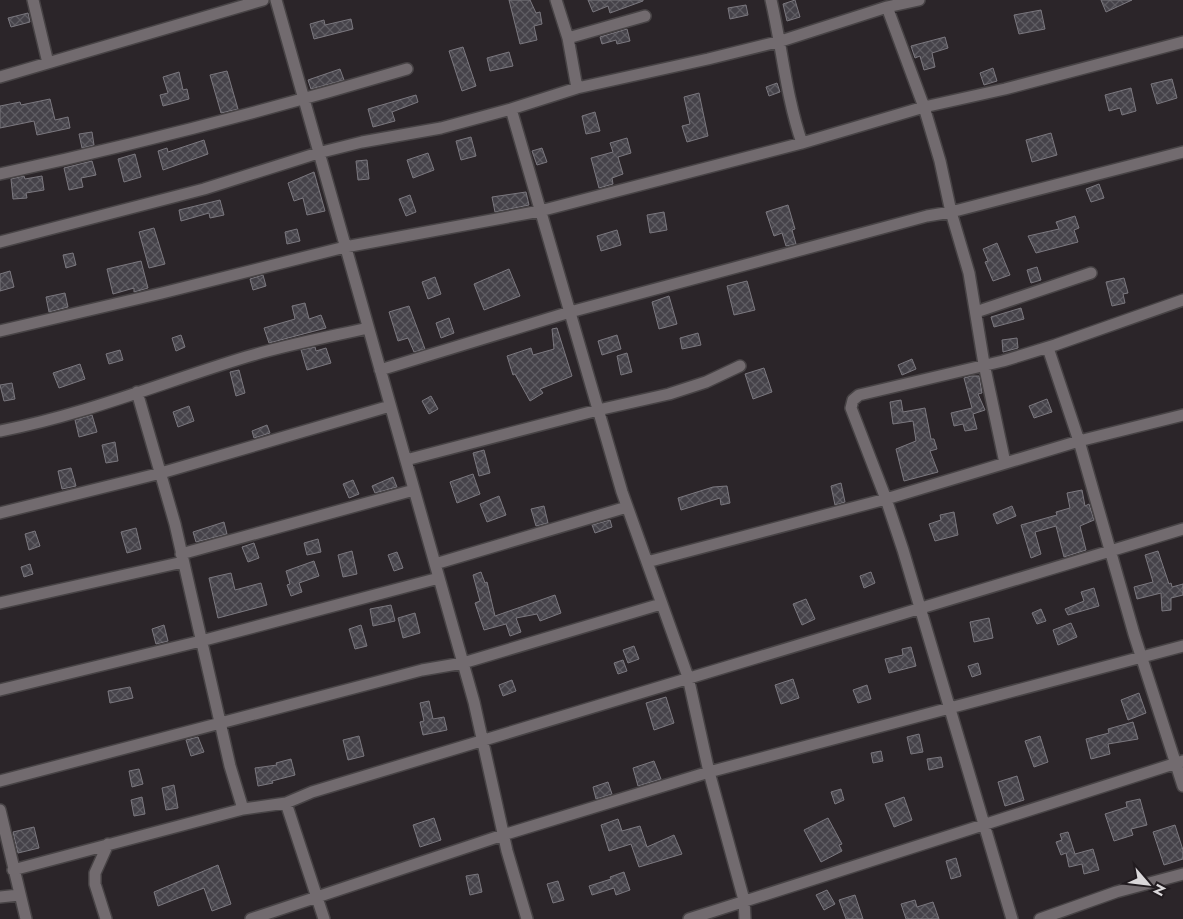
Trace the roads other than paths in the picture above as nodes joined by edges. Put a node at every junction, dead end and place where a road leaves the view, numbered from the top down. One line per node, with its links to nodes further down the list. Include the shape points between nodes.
1 (33, 0): 12 (street)
2 (263, 0): 12 (street)
3 (276, 0): 16 (street)
4 (556, 0): 9 (street)
5 (771, 0): 10 (street)
6 (919, 0): 7 (street)
7 (887, 7): 10 (street); 17 (street)
8 (645, 16): 9 (street)
9 (568, 38): 15 (street)
10 (781, 41): 15 (street); 19 (street, via 789,98)
11 (1183, 42): 17 (street)
12 (48, 63): 14 (street)
13 (407, 69): 16 (street)
14 (0, 77)
15 (577, 88): 18 (street)
16 (303, 100): 21 (street); 22 (street)
17 (924, 107): 19 (street); 24 (street, via 940,161)
18 (511, 109): 21 (street, via 441,128); 23 (street)
19 (802, 143): 23 (street)
20 (1183, 152): 24 (street)
21 (318, 153): 25 (street, via 204,189); 26 (street)
22 (0, 174)
23 (540, 211): 26 (street); 29 (street)
24 (950, 212): 29 (street); 30 (street, via 969,273)
25 (0, 242)
26 (345, 247): 31 (street); 32 (street)
27 (1091, 273): 30 (street)
28 (1183, 300): 33 (street)
29 (570, 312): 36 (street); 39 (street)
30 (976, 312): 34 (street)
31 (368, 328): 36 (street); 37 (street, via 248,357)
32 (0, 331)
33 (1048, 348): 34 (street); 42 (street)
34 (984, 364): 44 (street); 47 (street, via 859,395 853,400 852,408)
35 (740, 366): 39 (street, via 670,394)
36 (380, 370): 38 (street)
37 (137, 392): 41 (street, via 43,423); 45 (street)
38 (390, 406): 43 (street); 45 (street)
39 (598, 410): 43 (street); 48 (street)
40 (1183, 415): 42 (street)
41 (0, 431)
42 (1079, 441): 44 (street); 51 (street)
43 (406, 460): 46 (street)
44 (1005, 462): 47 (street)
45 (161, 473): 49 (street); 52 (street)
46 (414, 490): 52 (street); 54 (street)
47 (886, 499): 53 (street); 58 (street)
48 (627, 507): 53 (street); 54 (street)
49 (0, 513)
50 (1183, 529): 51 (street)
51 (1112, 551): 58 (street); 61 (street)
52 (182, 558): 56 (street); 59 (street)
53 (647, 562): 57 (street)
54 (435, 564): 55 (street)
55 (439, 578): 59 (street); 62 (street)
56 (0, 603)
57 (661, 604): 62 (street); 63 (street)
58 (921, 609): 63 (street); 65 (street)
59 (202, 641): 64 (street); 66 (street)
60 (1183, 646): 61 (street)
61 (1141, 656): 65 (street); 68 (street)
62 (463, 663): 66 (street, via 422,670); 67 (street)
63 (688, 677): 67 (street); 69 (street)
64 (0, 690)
65 (948, 708): 69 (street); 75 (street)
66 (220, 722): 70 (street); 73 (street)
67 (483, 741): 72 (street, via 312,792); 76 (street)
68 (1179, 762): 71 (street); 75 (street)
69 (709, 772): 76 (street); 83 (street)
70 (0, 781)
71 (1183, 786)
72 (286, 803): 73 (street); 82 (street)
73 (242, 809): 77 (street)
74 (0, 810): 78 (street)
75 (986, 825): 83 (street); 91 (street)
76 (503, 834): 82 (street); 88 (street)
77 (108, 844): 78 (street); 85 (street, via 95,873 95,884)
78 (13, 870): 80 (street)
79 (1183, 874): 92 (street, via 1116,892)
80 (19, 895): 81 (street); 84 (street)
81 (0, 897)
82 (316, 897): 86 (street); 87 (street)
83 (744, 900): 89 (street); 90 (street)
84 (26, 919)
85 (106, 919)
86 (251, 919)
87 (324, 919)
88 (523, 919)
89 (689, 919)
90 (745, 919)
91 (1012, 919)
92 (1040, 919)

